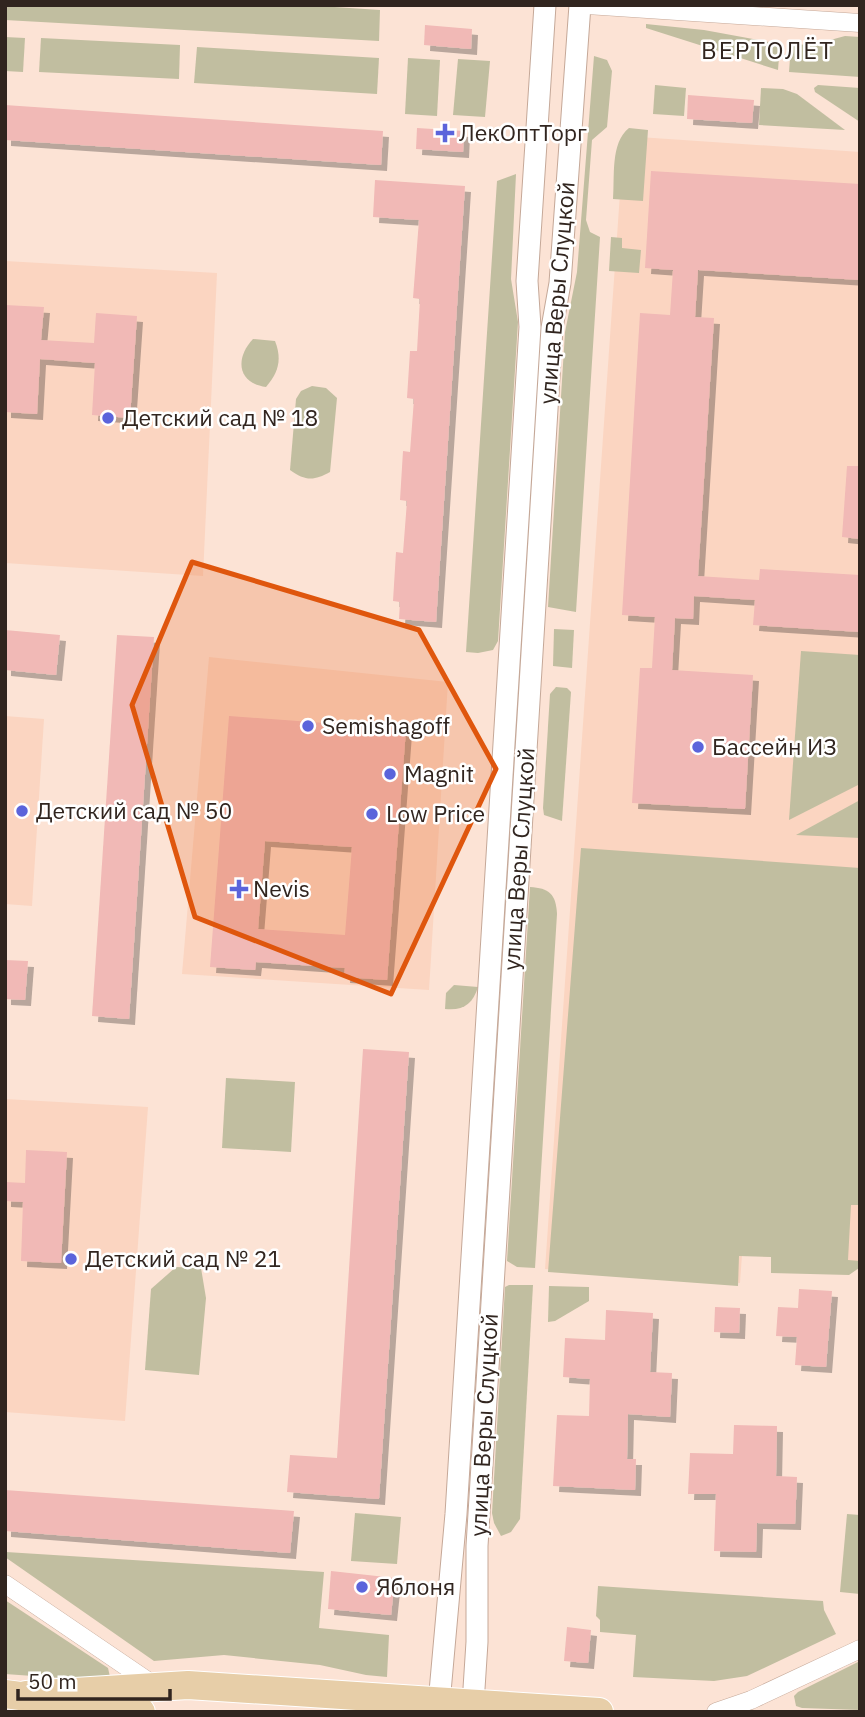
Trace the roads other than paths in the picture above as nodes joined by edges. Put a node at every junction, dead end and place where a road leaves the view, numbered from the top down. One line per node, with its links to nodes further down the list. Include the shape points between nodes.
1 (545, 5): 9 (street, улица Веры Слуцкой, via 510,663)
2 (580, 5): 10 (street, улица Веры Слуцкой, via 560,284 552,328)
3 (587, 5): 4 (street)
4 (860, 23)
5 (5, 1584): 7 (street)
6 (860, 1649): 13 (street)
7 (155, 1686): 8 (main road); 9 (main road)
8 (16, 1694): 11 (main road)
9 (441, 1707): 10 (main road)
10 (470, 1708): 12 (main road)
11 (141, 1712)
12 (598, 1712)
13 (716, 1712)

